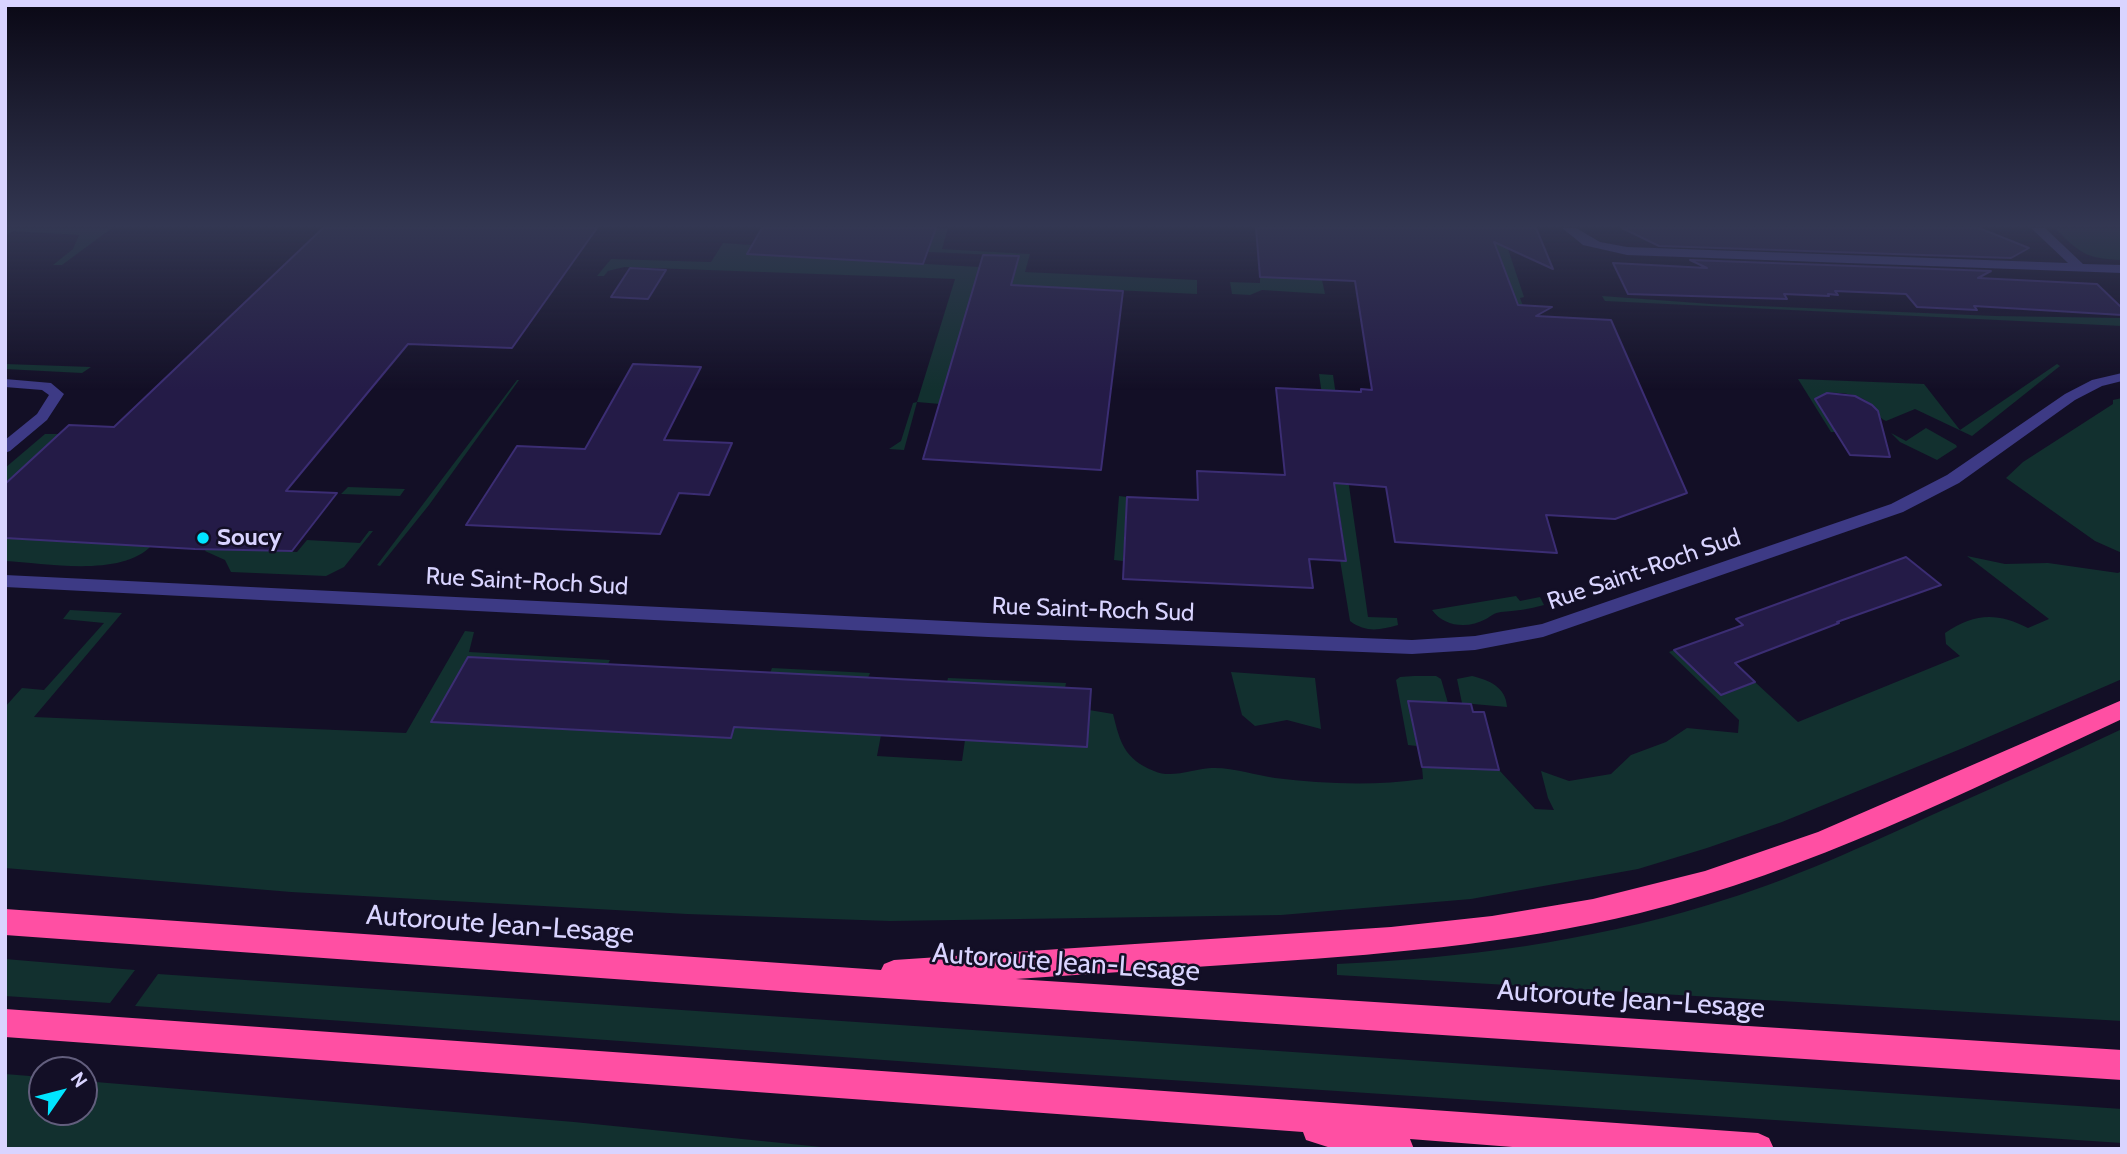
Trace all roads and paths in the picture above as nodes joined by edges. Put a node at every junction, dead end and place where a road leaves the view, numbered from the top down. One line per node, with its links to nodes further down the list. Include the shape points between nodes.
1 (2122, 377): 4 (street, Rue Saint-Roch Sud, via 2070,397 1953,479 1897,508 1571,622 1443,646 988,630)
2 (5, 383): 3 (street, via 46,387 57,394 42,417)
3 (5, 448)
4 (5, 581)
5 (2122, 709): 7 (highway, via 1796,852 1593,912 1397,942)
6 (5, 922): 7 (highway, Autoroute Jean-Lesage)
7 (808, 979): 9 (highway, Autoroute Jean-Lesage)
8 (5, 1023): 10 (highway)
9 (2122, 1065)
10 (1260, 1115): 11 (highway); 12 (highway)
11 (1398, 1149)
12 (1758, 1149)

